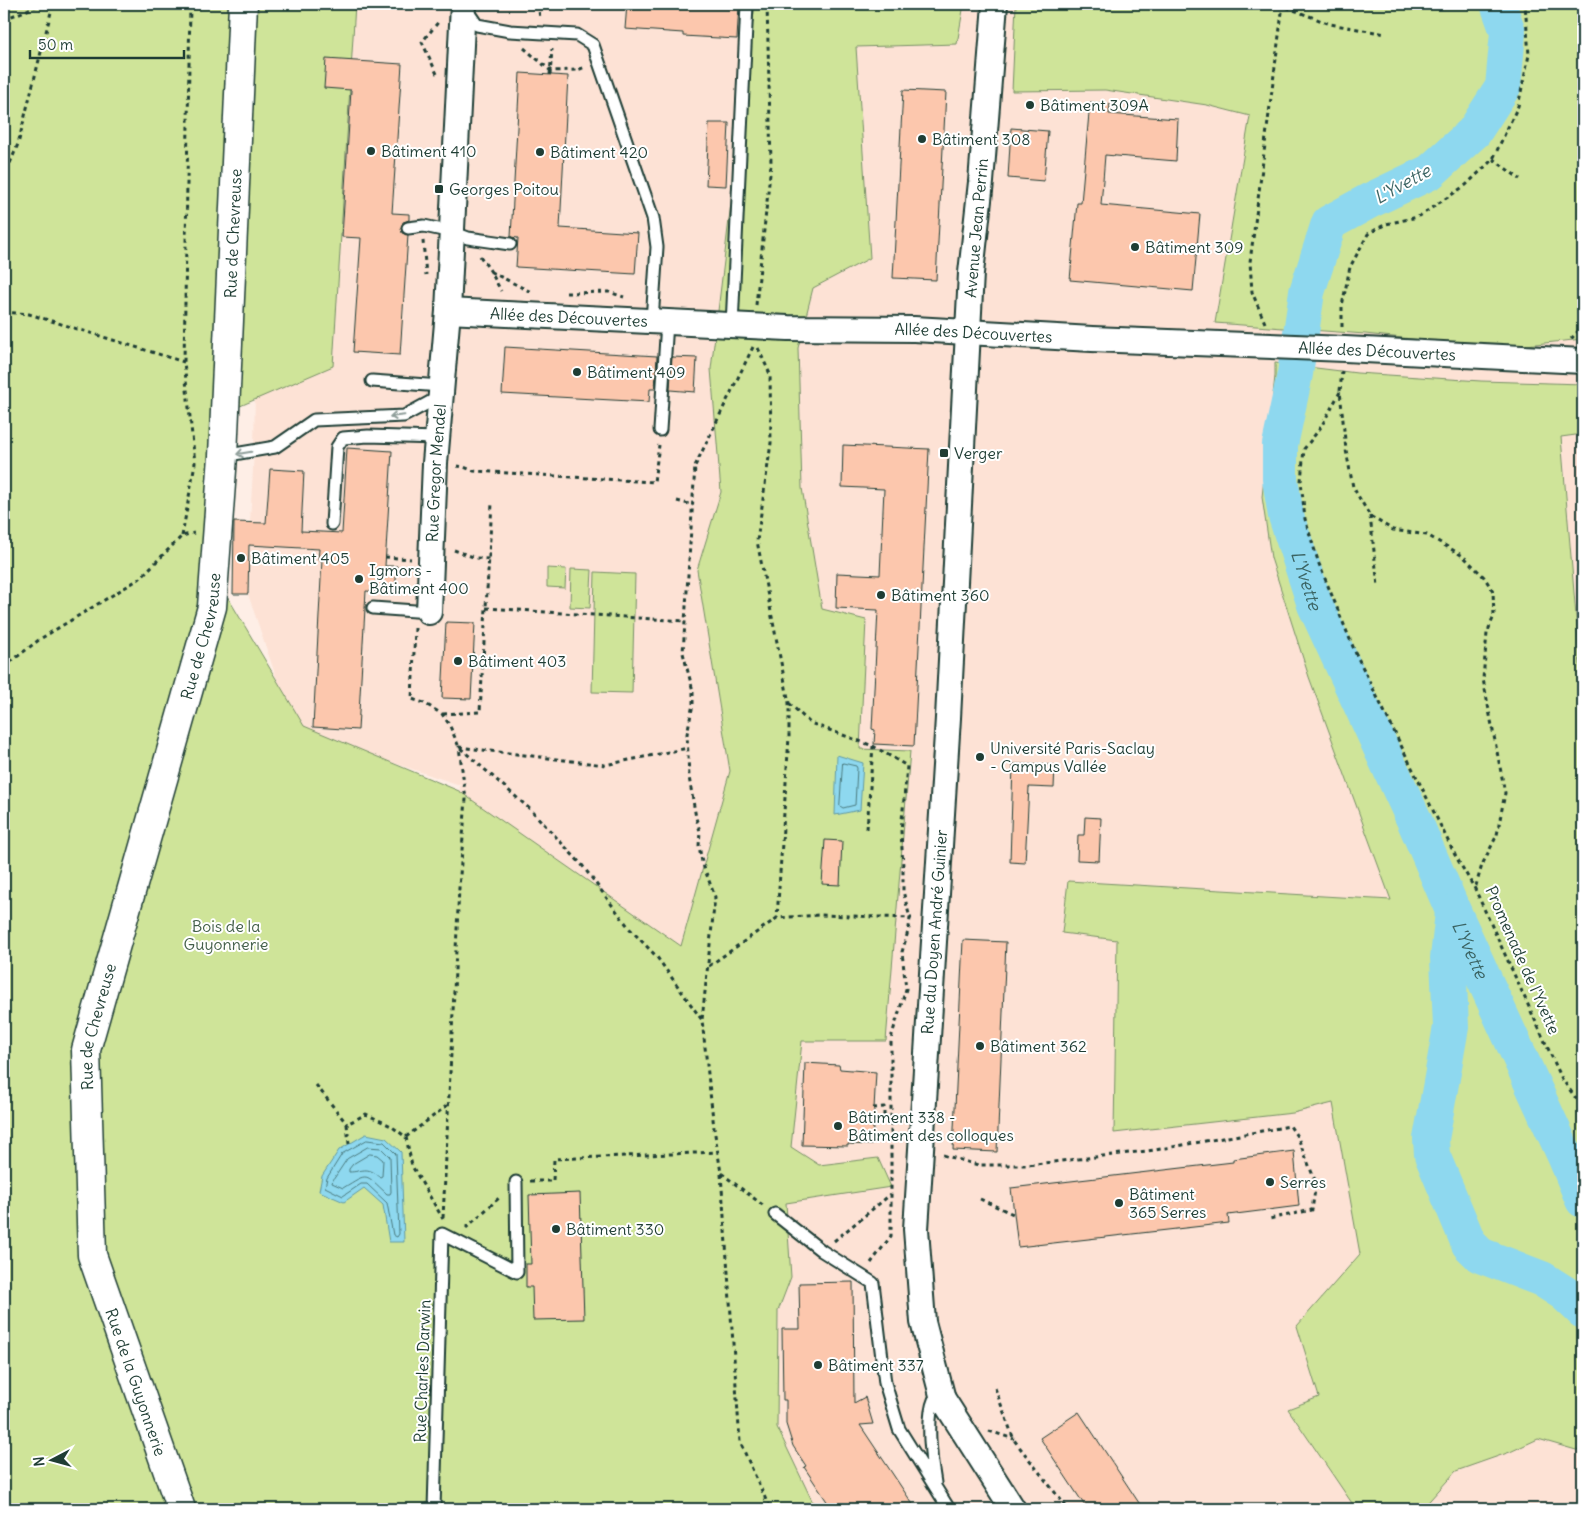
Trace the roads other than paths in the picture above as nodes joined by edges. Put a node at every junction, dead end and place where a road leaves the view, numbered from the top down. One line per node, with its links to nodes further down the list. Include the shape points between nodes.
1 (244, 4): 17 (street, Rue de Chevreuse)
2 (462, 4): 6 (street); 9 (lane, via 477,25 510,31 577,35 593,45 653,218 657,247)
3 (747, 4): 10 (lane)
4 (995, 4): 11 (street, Avenue Jean Perrin)
5 (408, 228): 6 (lane, via 424,226)
6 (452, 232): 7 (lane, via 468,238); 8 (street)
7 (510, 244)
8 (448, 311): 9 (street, Allée des Découvertes); 14 (street)
9 (657, 316): 10 (street, Allée des Découvertes); 15 (lane)
10 (732, 326): 11 (street, Allée des Découvertes)
11 (968, 332): 12 (street, Allée des Découvertes, via 1274,339 1325,349); 24 (street, Rue du Doyen André Guinier, via 916,1229 923,1322)
12 (1583, 361)
13 (372, 381): 14 (lane)
14 (441, 391): 16 (street, Rue Gregor Mendel); 17 (lane, one-way to 17, via 404,416 314,420 275,447)
15 (660, 430)
16 (438, 438): 18 (lane, via 343,438 337,447); 20 (street, Rue Gregor Mendel)
17 (223, 456): 23 (street, Rue de Chevreuse, via 212,607 86,1050)
18 (332, 524)
19 (373, 608): 20 (lane)
20 (422, 619)
21 (516, 1182): 27 (lane, Rue Charles Darwin, via 517,1272 442,1234)
22 (775, 1214): 25 (lane, via 822,1251 873,1283 884,1383 900,1434)
23 (92, 1255): 26 (street, Rue de la Guyonnerie)
24 (943, 1399): 25 (lane, via 934,1400 931,1407 930,1457); 29 (street, Rue du Doyen André Guinier)
25 (936, 1489): 28 (lane)
26 (181, 1509)
27 (434, 1509)
28 (949, 1509)
29 (1014, 1509)

